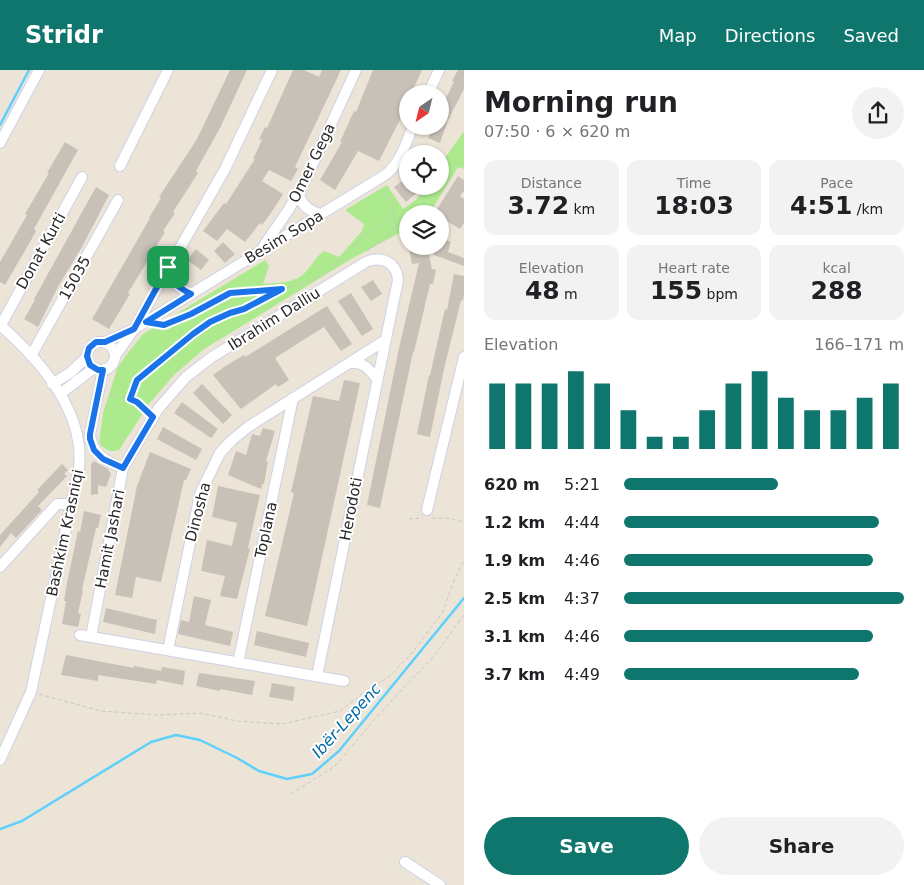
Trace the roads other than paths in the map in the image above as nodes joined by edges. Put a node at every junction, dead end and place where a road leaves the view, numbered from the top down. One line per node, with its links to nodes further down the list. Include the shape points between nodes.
1 (39, 70): 8 (street)
2 (168, 70): 9 (street)
3 (272, 70): 15 (street, Besim Sopa, via 225,169)
4 (356, 70): 11 (street, Omer Gega)
5 (439, 70): 6 (street)
6 (432, 85)
7 (409, 135): 13 (street, Besim Sopa, via 392,170)
8 (0, 142)
9 (120, 166)
10 (82, 177): 17 (street, Donat Kurti)
11 (299, 192): 13 (street, via 303,204); 14 (street, Omer Gega)
12 (118, 200): 21 (street, 15035)
13 (320, 214): 14 (street, Besim Sopa)
14 (259, 252): 16 (street, Besim Sopa)
15 (168, 267): 16 (street, via 176,286); 18 (street, Besim Sopa)
16 (191, 294): 18 (street, Besim Sopa)
17 (0, 325): 21 (street, Bashkim Krasniqi)
18 (134, 329): 19 (street, Besim Sopa); 23 (street, Besim Sopa)
19 (105, 342): 22 (street, Besim Sopa, via 92,344); 23 (street, via 112,347)
20 (384, 342): 25 (street, Dinosha); 27 (street, Herodoti); 31 (street, Ibrahim Dalliu, via 398,280 392,264 382,259 371,260 212,357 186,377 158,409)
21 (31, 356): 28 (street, Bashkim Krasniqi)
22 (87, 356): 26 (street, via 90,365); 28 (street, Besim Sopa, via 70,373)
23 (115, 356): 26 (street, Besim Sopa, via 112,365)
24 (464, 356): 33 (street)
25 (349, 364): 27 (street, via 362,364); 30 (street, Dinosha)
26 (98, 369): 29 (street, Besim Sopa); 31 (street, Hamit Jashari, via 99,392 90,434 92,446 103,459)
27 (377, 379): 39 (street, Herodoti)
28 (52, 384): 29 (street, Bashkim Krasniqi)
29 (60, 394): 32 (street, Bashkim Krasniqi, via 66,402 81,453)
30 (293, 398): 37 (street, Dinosha, via 231,441 211,470 194,518); 38 (street, Toplana)
31 (123, 468): 36 (street, Hamit Jashari)
32 (72, 504): 34 (street, via 57,504); 41 (street, Bashkim Krasniqi, via 31,692)
33 (427, 510)
34 (0, 567)
35 (80, 635): 36 (street)
36 (91, 637): 37 (street)
37 (168, 650): 38 (street)
38 (238, 663): 39 (street)
39 (317, 676): 40 (street)
40 (344, 681)
41 (0, 760)
42 (406, 862): 43 (street)
43 (440, 885)

